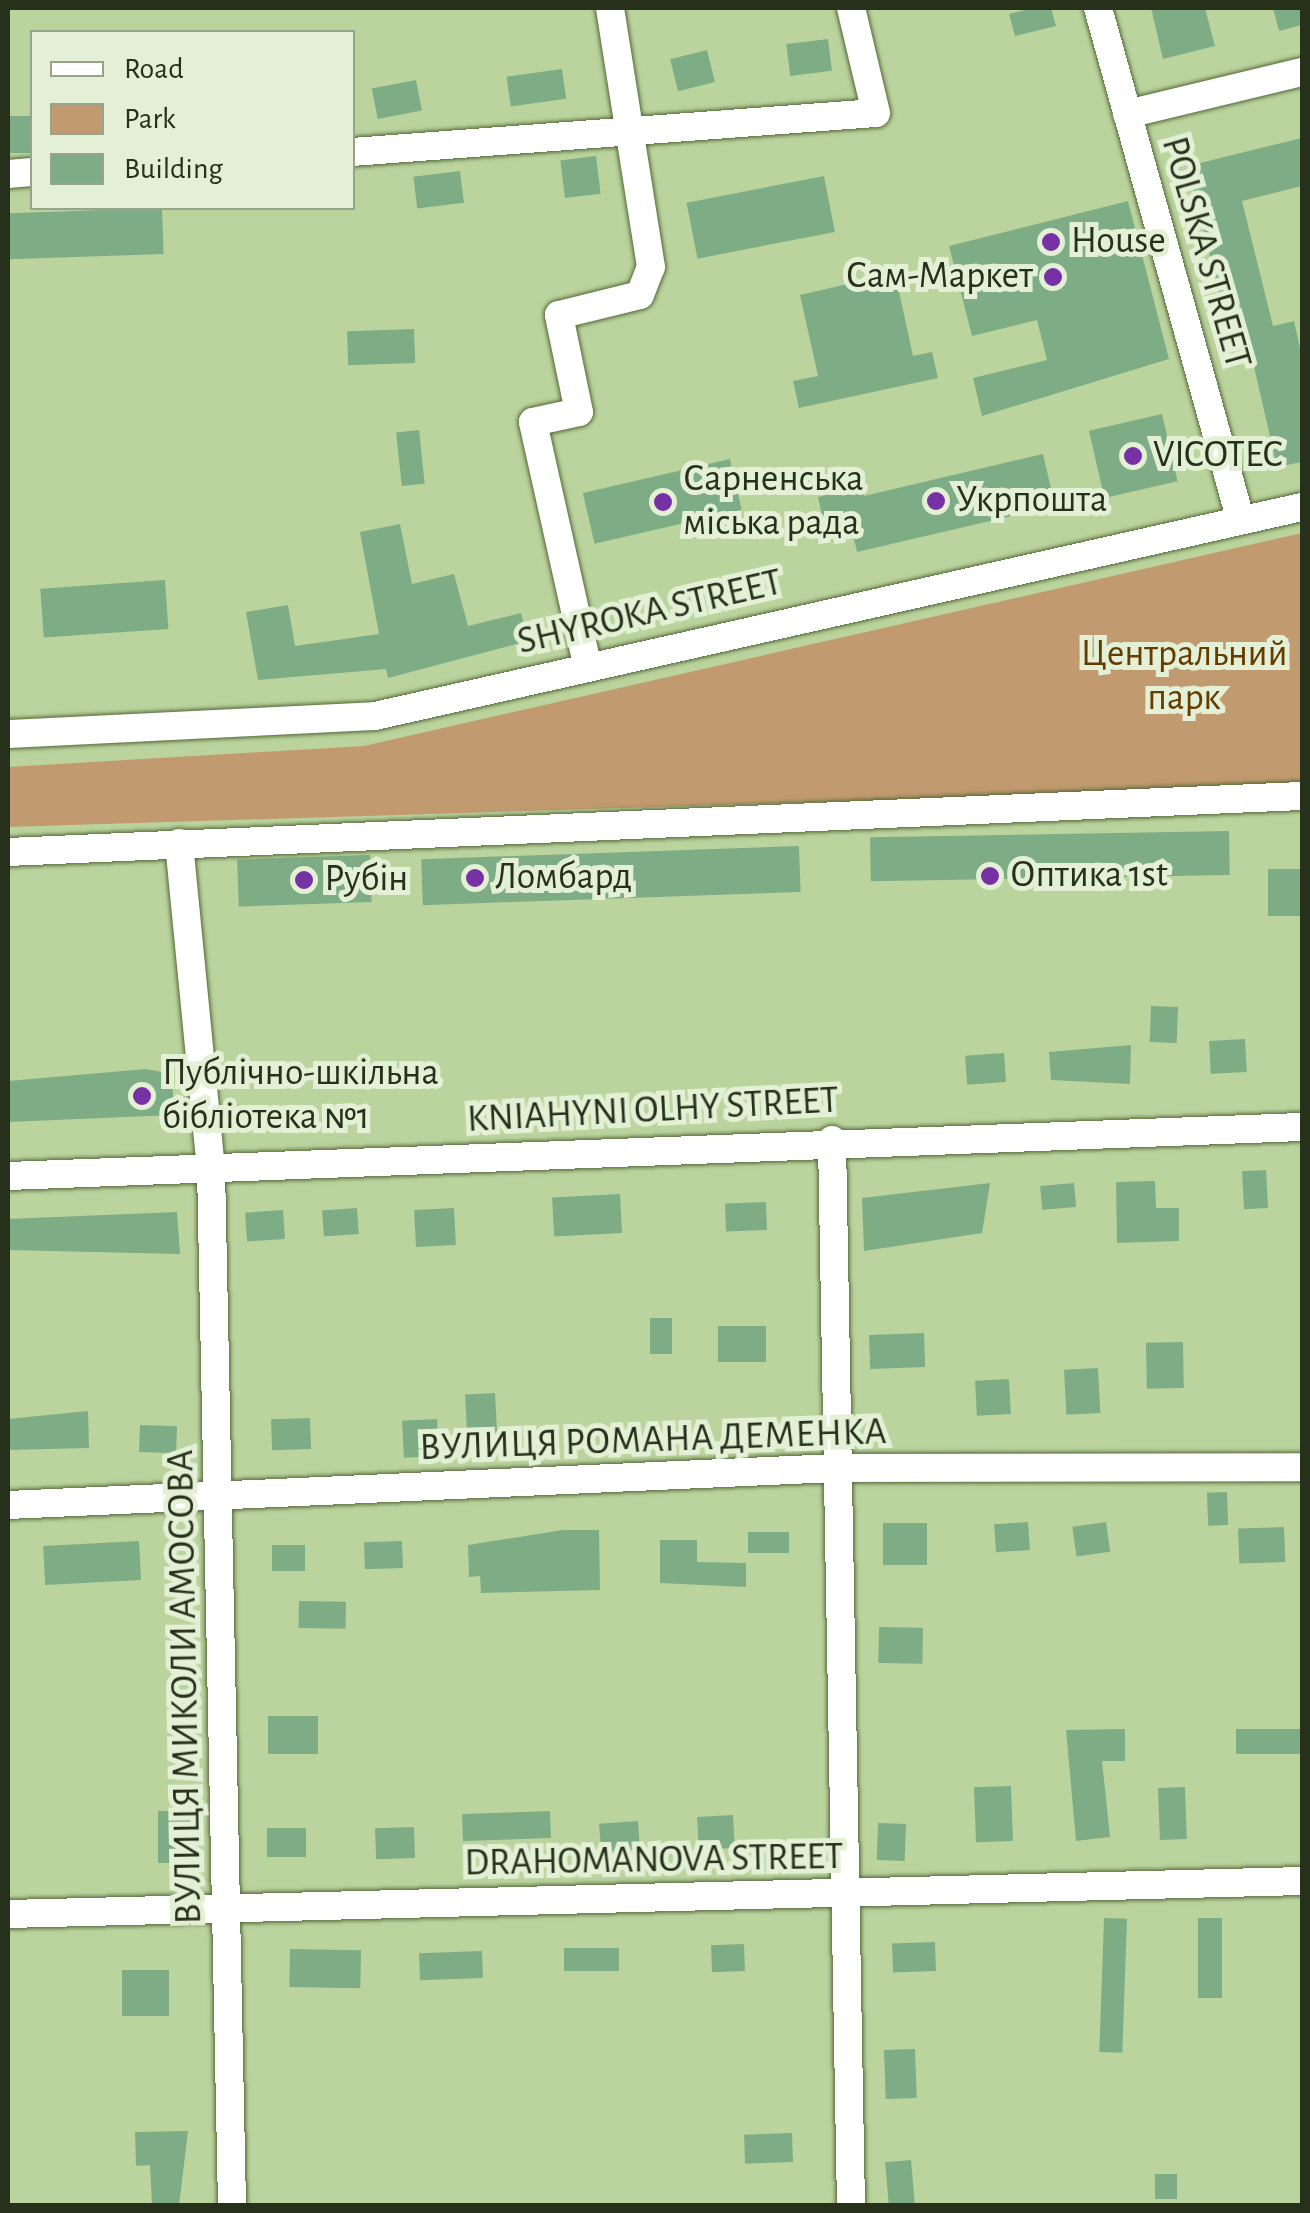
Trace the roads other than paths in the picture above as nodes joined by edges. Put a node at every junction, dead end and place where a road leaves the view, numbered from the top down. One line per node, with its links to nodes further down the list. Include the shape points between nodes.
1 (610, 8): 6 (street)
2 (851, 8): 6 (street, via 876,113)
3 (1098, 8): 5 (street, POLSKA STREET)
4 (1302, 72): 5 (street)
5 (1128, 114): 9 (street, POLSKA STREET)
6 (636, 134): 7 (street); 10 (street, via 651,267 640,295 559,315 579,412 533,422)
7 (355, 152)
8 (1302, 506): 9 (street, SHYROKA STREET)
9 (1240, 518): 10 (street, SHYROKA STREET)
10 (587, 664): 11 (street, SHYROKA STREET, via 375,716)
11 (8, 734)
12 (1302, 796): 13 (street)
13 (180, 843): 14 (street); 17 (street, ВУЛИЦЯ МИКОЛИ АМОСОВА)
14 (8, 852)
15 (1302, 1128): 16 (street, KNIAHYNI OLHY STREET)
16 (832, 1140): 17 (street, KNIAHYNI OLHY STREET); 20 (street)
17 (211, 1168): 18 (street, KNIAHYNI OLHY STREET); 21 (street, ВУЛИЦЯ МИКОЛИ АМОСОВА)
18 (8, 1176)
19 (1302, 1467): 20 (street, ВУЛИЦЯ РОМАНА ДЕМЕНКА)
20 (836, 1468): 21 (street, ВУЛИЦЯ РОМАНА ДЕМЕНКА); 24 (street)
21 (222, 1498): 22 (street, ВУЛИЦЯ РОМАНА ДЕМЕНКА); 25 (street, ВУЛИЦЯ МИКОЛИ АМОСОВА)
22 (8, 1505)
23 (1302, 1881): 24 (street, DRAHOMANOVA STREET)
24 (845, 1895): 25 (street, DRAHOMANOVA STREET); 28 (street)
25 (228, 1908): 26 (street, DRAHOMANOVA STREET); 27 (street, ВУЛИЦЯ МИКОЛИ АМОСОВА)
26 (8, 1914)
27 (232, 2206)
28 (850, 2206)

